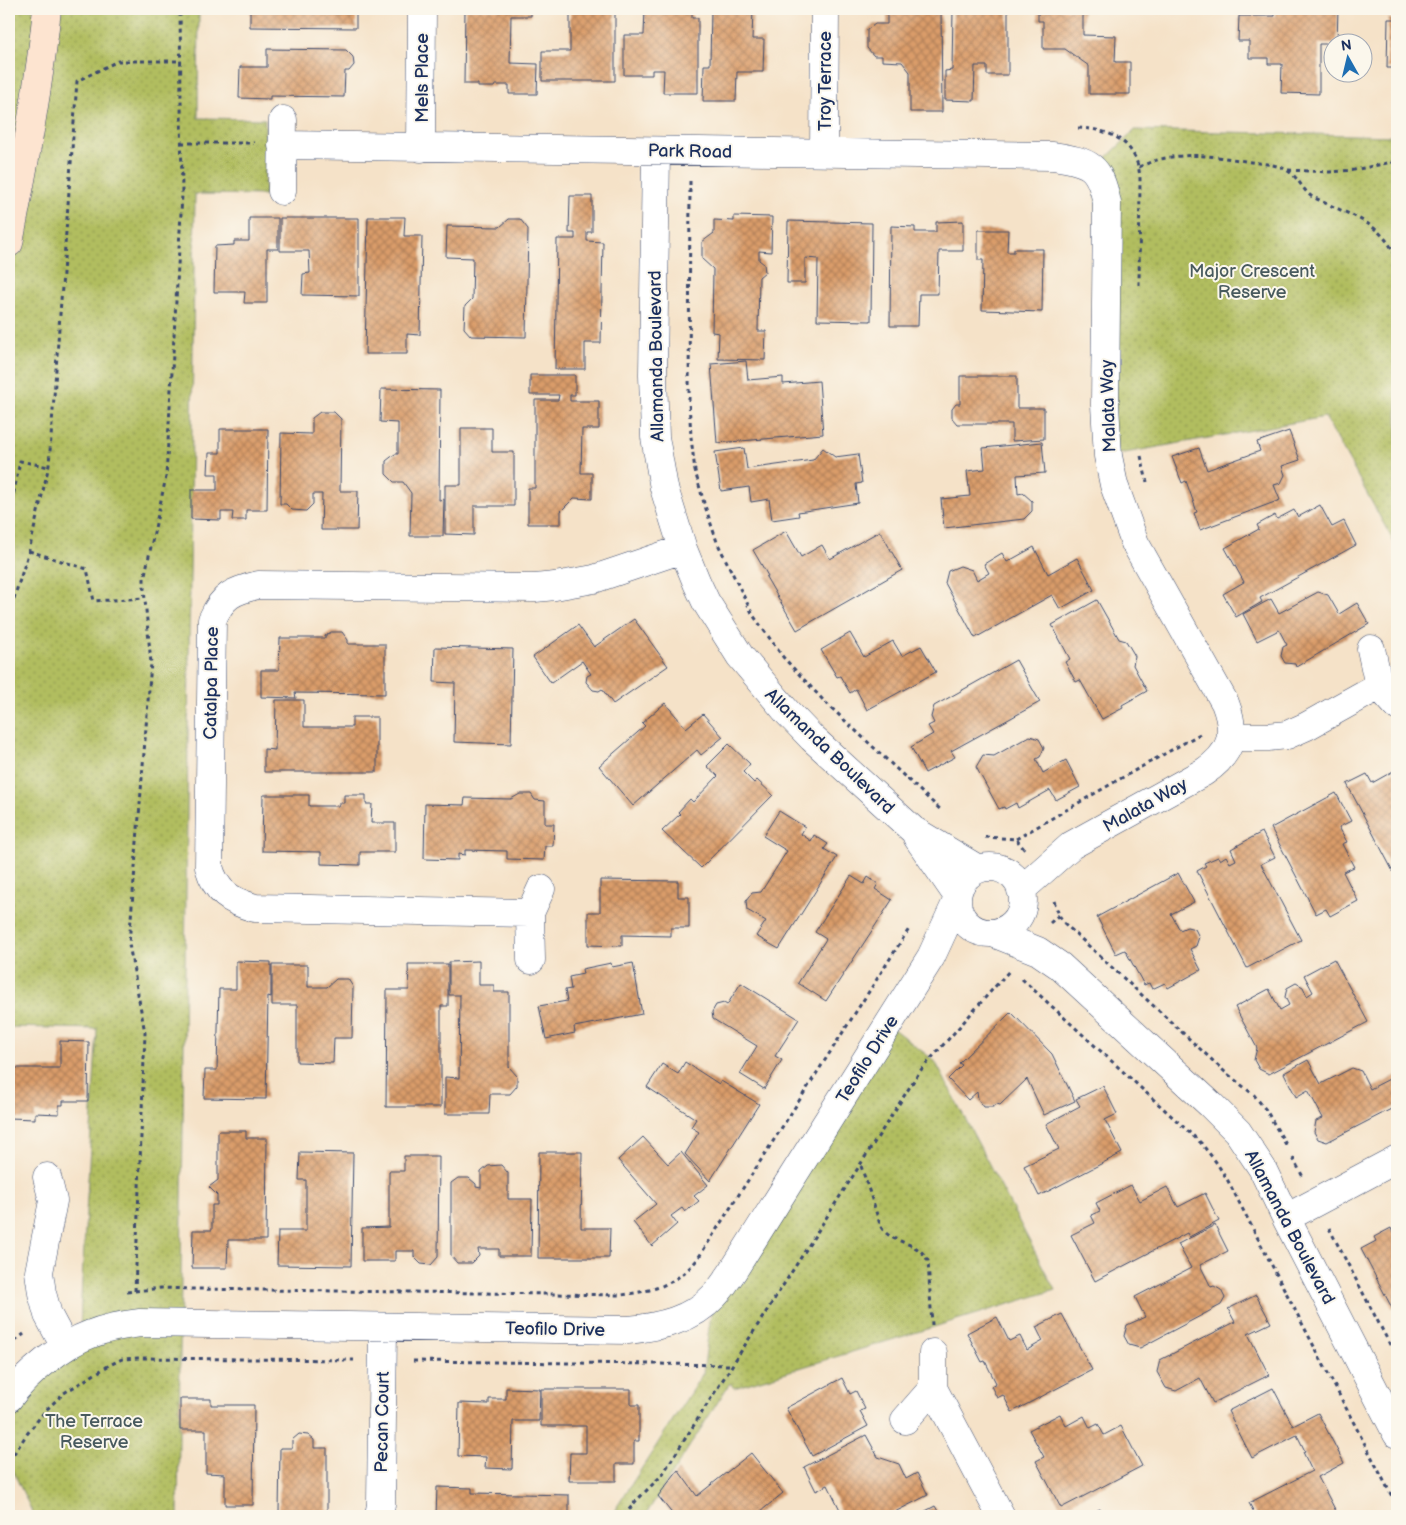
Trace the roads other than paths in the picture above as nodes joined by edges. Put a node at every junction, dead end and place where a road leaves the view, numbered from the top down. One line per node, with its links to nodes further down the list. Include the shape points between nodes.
1 (47, 9): 9 (main road, via 38,82)
2 (422, 9): 4 (street, Mels Place)
3 (826, 9): 6 (street, Troy Terrace)
4 (421, 148): 5 (street, Park Road); 8 (street, Park Road, via 282,136)
5 (656, 151): 6 (street, Park Road); 10 (street, Allamanda Boulevard, via 652,375 655,437 664,488)
6 (824, 152): 7 (street, Park Road, via 1053,156 1083,162)
7 (1095, 169): 14 (street, Malata Way, via 1107,203 1105,405 1108,456 1114,485 1135,543 1225,703)
8 (282, 191)
9 (9, 243)
10 (683, 550): 15 (street, Allamanda Boulevard, via 706,602 757,677 812,738); 21 (street, Catalpa Place, via 594,579 535,588 258,585 230,595 218,606 212,620 208,867 212,879 225,894 233,901 255,908)
11 (1371, 649): 12 (street)
12 (1379, 686): 13 (street); 14 (street, via 1287,735)
13 (1397, 706)
14 (1231, 737): 16 (street, Malata Way, via 1229,747 1216,764)
15 (913, 830): 17 (street, Allamanda Boulevard); 19 (street, Allamanda Boulevard)
16 (1072, 846): 17 (street, Malata Way); 20 (street, Malata Way)
17 (987, 868): 19 (street, via 970,874 964,880); 20 (street, via 1012,876 1018,882)
18 (541, 888): 21 (street)
19 (957, 899): 22 (street, via 961,917 968,926); 23 (street, Teofilo Drive)
20 (1021, 901): 22 (street, via 1017,920 1010,927); 25 (street, Allamanda Boulevard)
21 (530, 913): 24 (street)
22 (985, 932): 23 (street, Teofilo Drive); 25 (street, Allamanda Boulevard, via 1038,951)
23 (931, 957): 29 (street, Teofilo Drive, via 733,1271 713,1297 699,1308 666,1324 628,1330)
24 (531, 960)
25 (1060, 966): 28 (street, Allamanda Boulevard, via 1238,1132 1262,1168)
26 (1397, 1159): 28 (street)
27 (47, 1176): 30 (street, via 53,1201 39,1272 48,1315)
28 (1286, 1218): 35 (street, Allamanda Boulevard)
29 (383, 1327): 30 (street, Teofilo Drive, via 140,1323 90,1334); 36 (street, Pecan Court)
30 (65, 1347): 33 (street, Teofilo Drive, via 27,1376)
31 (934, 1353): 32 (street)
32 (933, 1388): 34 (street); 37 (street)
33 (9, 1398)
34 (904, 1420)
35 (1397, 1434)
36 (379, 1516)
37 (1001, 1516)

